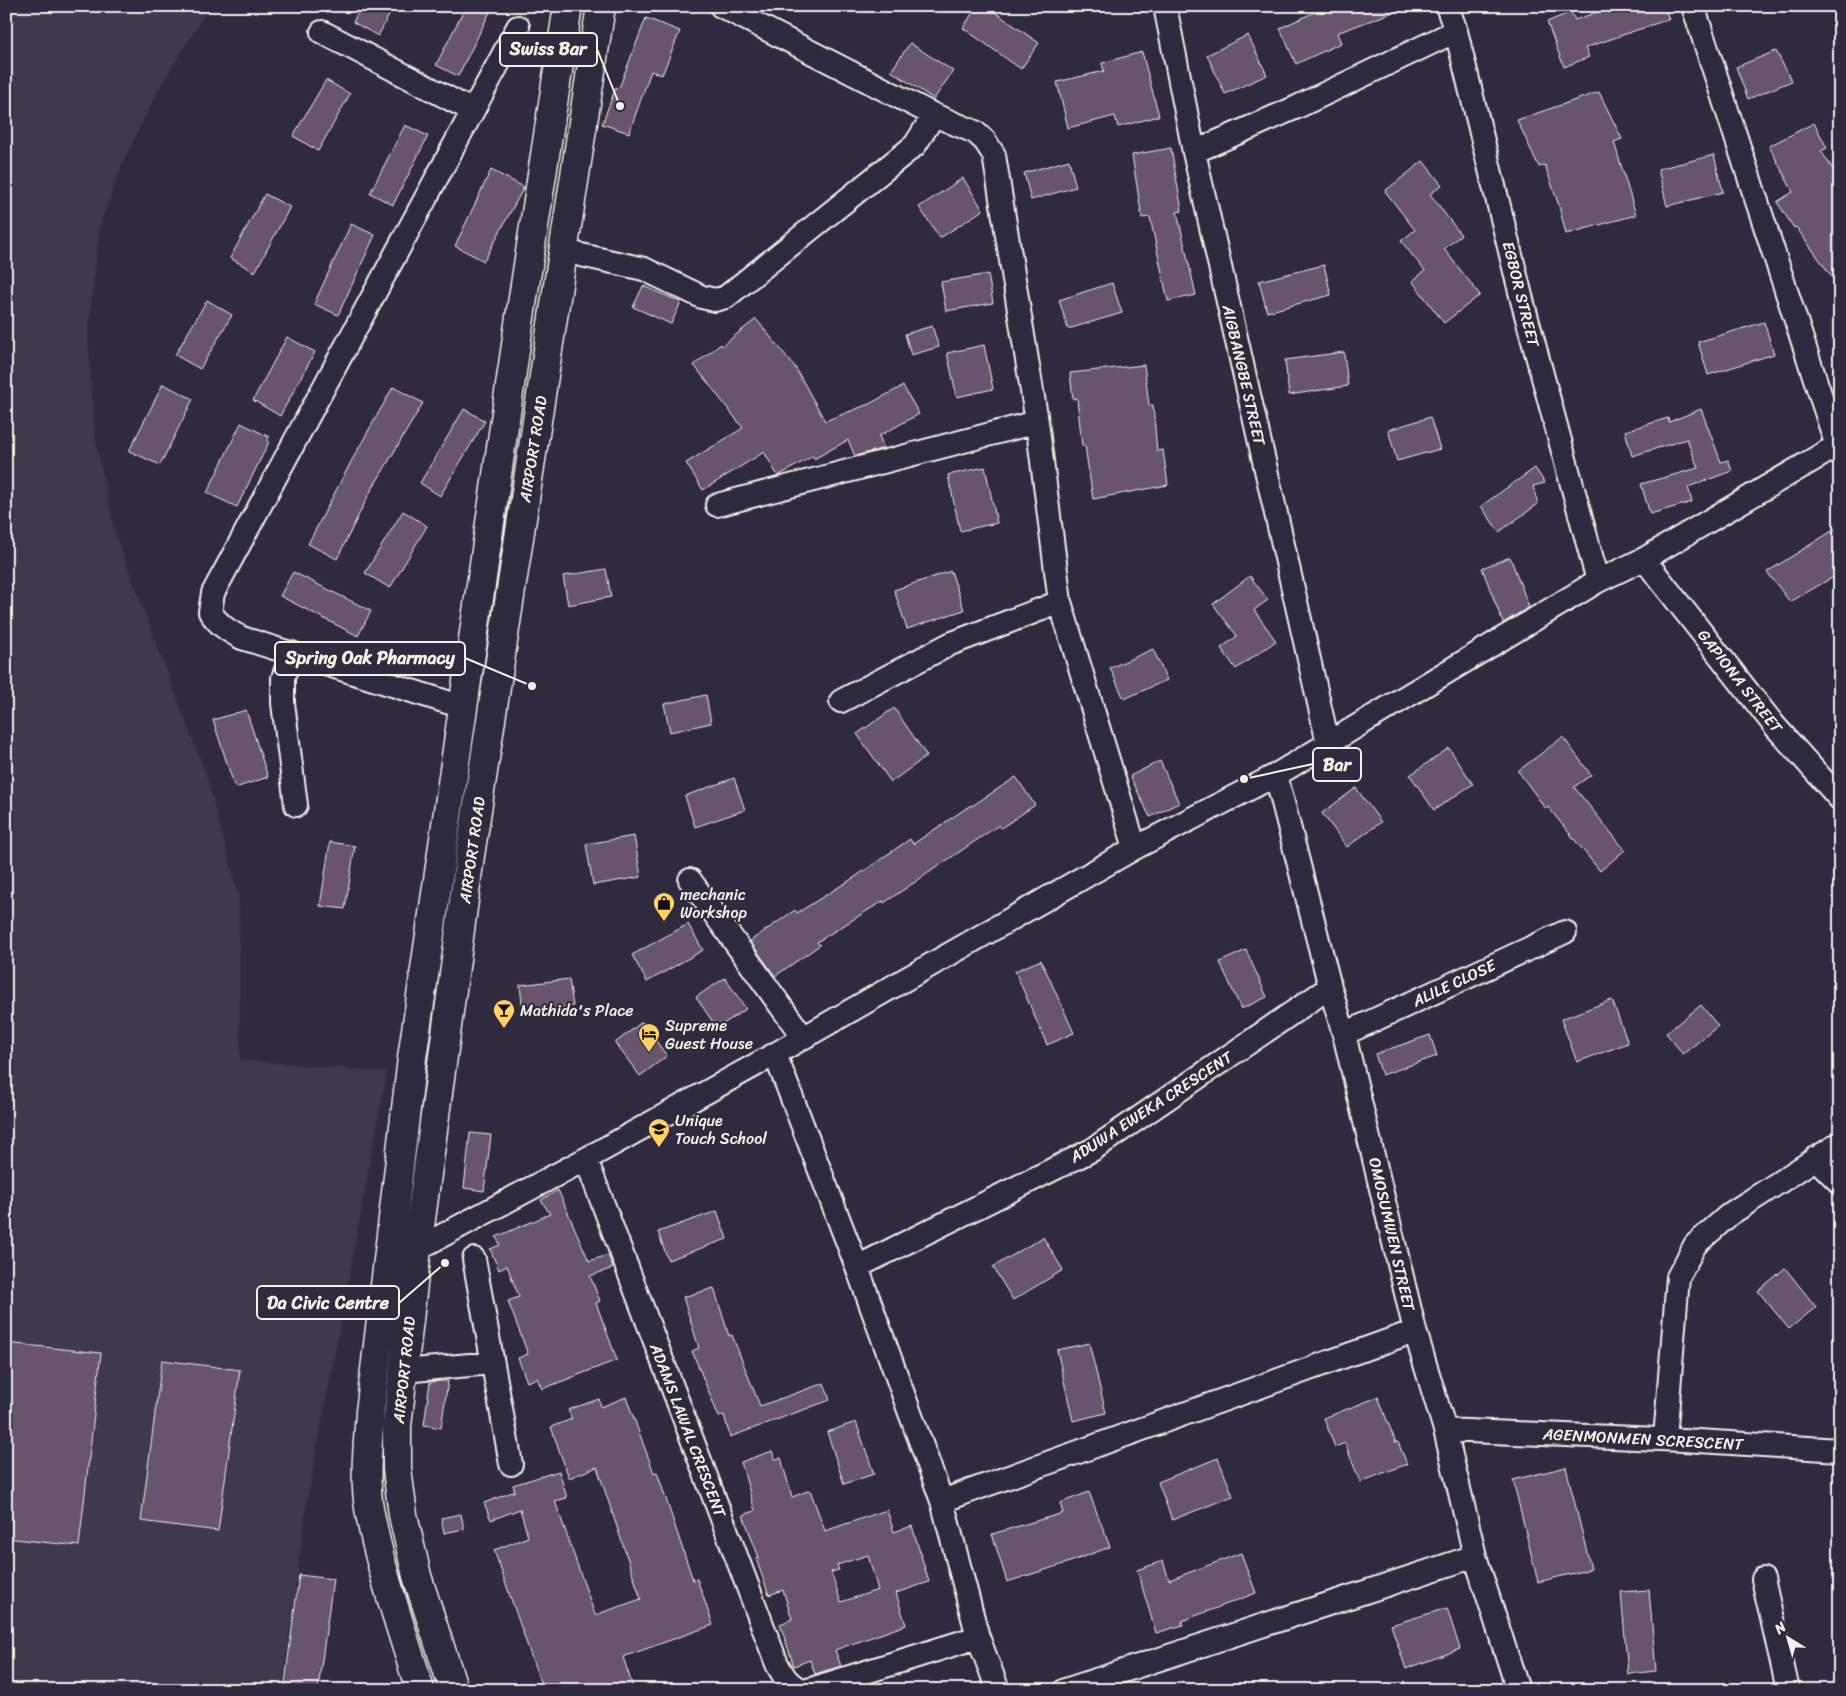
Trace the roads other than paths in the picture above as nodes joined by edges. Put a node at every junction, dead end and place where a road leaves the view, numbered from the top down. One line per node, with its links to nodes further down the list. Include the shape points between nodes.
1 (568, 6): 22 (main road, AIRPORT ROAD)
2 (601, 6): 13 (main road, AIRPORT ROAD)
3 (721, 6): 11 (street)
4 (1165, 6): 12 (street, AIGBANGBE STREET)
5 (1447, 6): 8 (street, EGBOR STREET)
6 (1693, 6): 15 (street)
7 (518, 27): 10 (street)
8 (1456, 31): 12 (street); 18 (street, EGBOR STREET, via 1522,300)
9 (322, 32): 10 (street)
10 (473, 111): 20 (street, via 213,593 210,612 227,631)
11 (934, 115): 13 (street, via 915,145 726,297 715,300 702,298 644,269); 14 (street, via 975,132 994,155)
12 (1194, 152): 23 (street, AIGBANGBE STREET)
13 (563, 251): 29 (main road, AIRPORT ROAD)
14 (1037, 422): 16 (street); 19 (street)
15 (1838, 445): 17 (street)
16 (717, 505)
17 (1644, 559): 18 (street); 25 (street, GAPIONA STREET, via 1774,725)
18 (1598, 581): 23 (street)
19 (1060, 602): 21 (street, via 950,644); 27 (street)
20 (292, 653): 22 (street); 26 (street, via 283,678 283,703)
21 (841, 701)
22 (463, 707): 28 (main road, AIRPORT ROAD)
23 (1328, 743): 24 (street)
24 (1276, 775): 27 (street); 32 (street, OMOSUMWEN STREET)
25 (1840, 799)
26 (296, 804)
27 (1135, 848): 34 (street)
28 (442, 851): 29 (main road); 54 (main road, AIRPORT ROAD, via 411,1068 367,1454 371,1516)
29 (470, 856): 40 (main road, AIRPORT ROAD)
30 (690, 880): 34 (street)
31 (1565, 932): 33 (street, ALILE CLOSE)
32 (1330, 987): 33 (street, OMOSUMWEN STREET); 42 (street, ADUWA EWEKA CRESCENT, via 1092,1150)
33 (1344, 1034): 43 (street, OMOSUMWEN STREET)
34 (804, 1037): 35 (street)
35 (776, 1054): 38 (street); 42 (street)
36 (1840, 1142): 37 (street)
37 (1815, 1158): 39 (street); 47 (street, via 1730,1214 1695,1245 1678,1276)
38 (586, 1159): 40 (street); 56 (street, ADAMS LAWAL CRESCENT, via 777,1664 787,1681)
39 (1840, 1183)
40 (417, 1249): 45 (main road, AIRPORT ROAD)
41 (474, 1259): 44 (street)
42 (857, 1267): 50 (street)
43 (1415, 1331): 46 (street, OMOSUMWEN STREET); 50 (street)
44 (492, 1363): 45 (street); 49 (street)
45 (403, 1371): 55 (main road, AIRPORT ROAD, via 397,1469 403,1515 417,1576)
46 (1445, 1430): 47 (street, AGENMONMEN SCRESCENT); 51 (street, OMOSUMWEN STREET)
47 (1665, 1439): 48 (street, AGENMONMEN SCRESCENT)
48 (1840, 1450)
49 (511, 1464)
50 (942, 1501): 53 (street)
51 (1475, 1556): 59 (street); 60 (street, OMOSUMWEN STREET)
52 (1763, 1579): 61 (street)
53 (978, 1637): 57 (street); 58 (street)
54 (420, 1690)
55 (454, 1690)
56 (804, 1690)
57 (808, 1690)
58 (998, 1690)
59 (1064, 1690)
60 (1518, 1690)
61 (1788, 1690)

